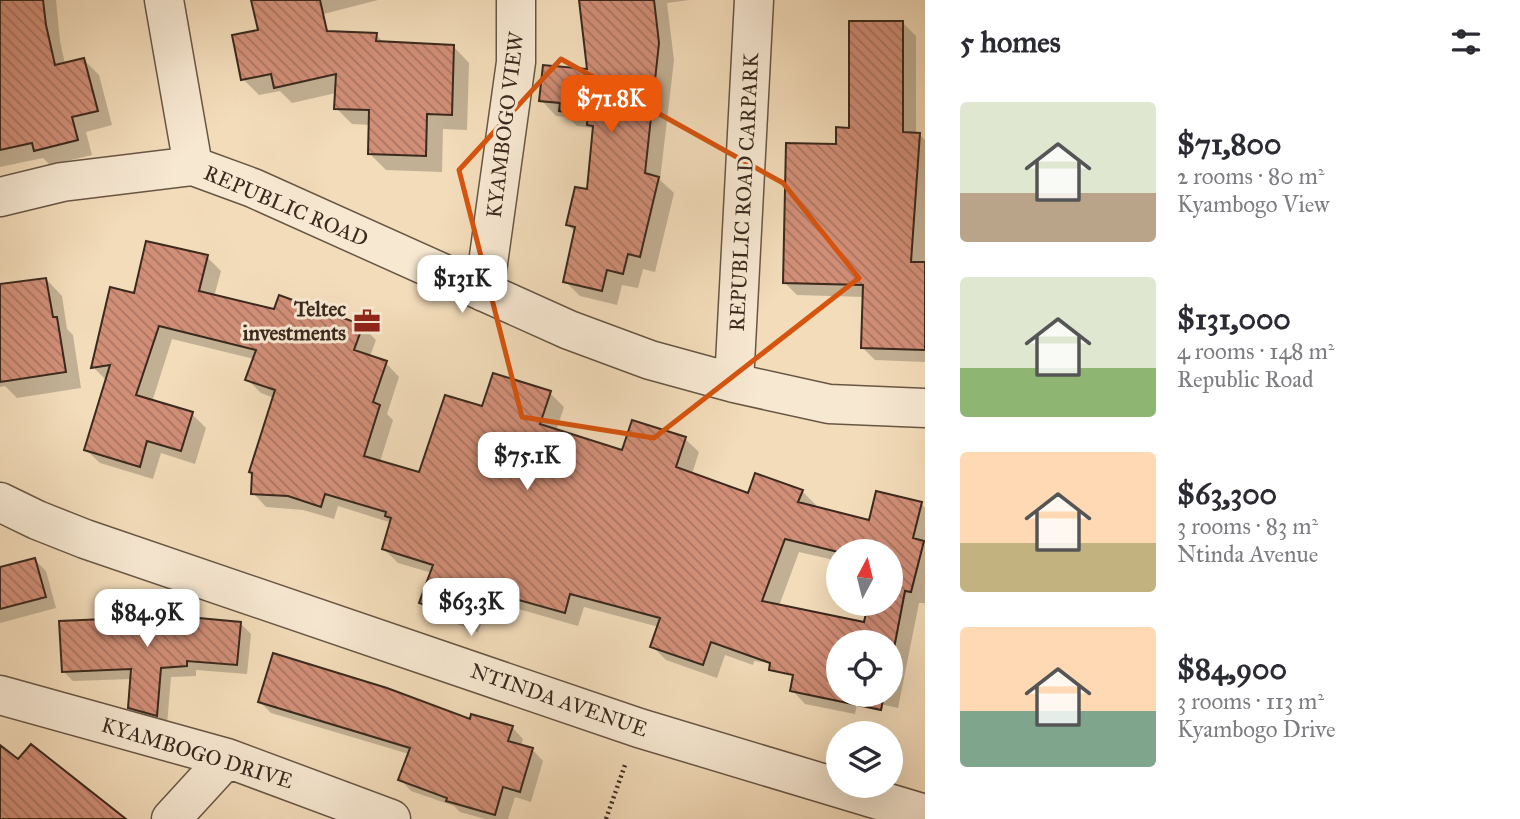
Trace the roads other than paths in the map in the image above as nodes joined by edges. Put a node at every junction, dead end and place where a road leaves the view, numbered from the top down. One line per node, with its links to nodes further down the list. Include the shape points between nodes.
1 (164, 0): 4 (street)
2 (516, 0): 6 (street, KYAMBOGO VIEW, via 516,62)
3 (754, 0): 7 (street, REPUBLIC ROAD CARPARK)
4 (193, 166): 5 (street, REPUBLIC ROAD, via 62,182); 6 (street, REPUBLIC ROAD, via 253,188)
5 (0, 197)
6 (484, 292): 7 (street, REPUBLIC ROAD, via 650,360)
7 (734, 383): 8 (street, REPUBLIC ROAD, via 829,404)
8 (925, 408)
9 (0, 502): 12 (street, NTINDA AVENUE, via 85,539 639,728)
10 (0, 695): 11 (street, KYAMBOGO DRIVE)
11 (227, 758): 13 (street); 14 (street, KYAMBOGO DRIVE)
12 (925, 814)
13 (171, 819)
14 (391, 819)

